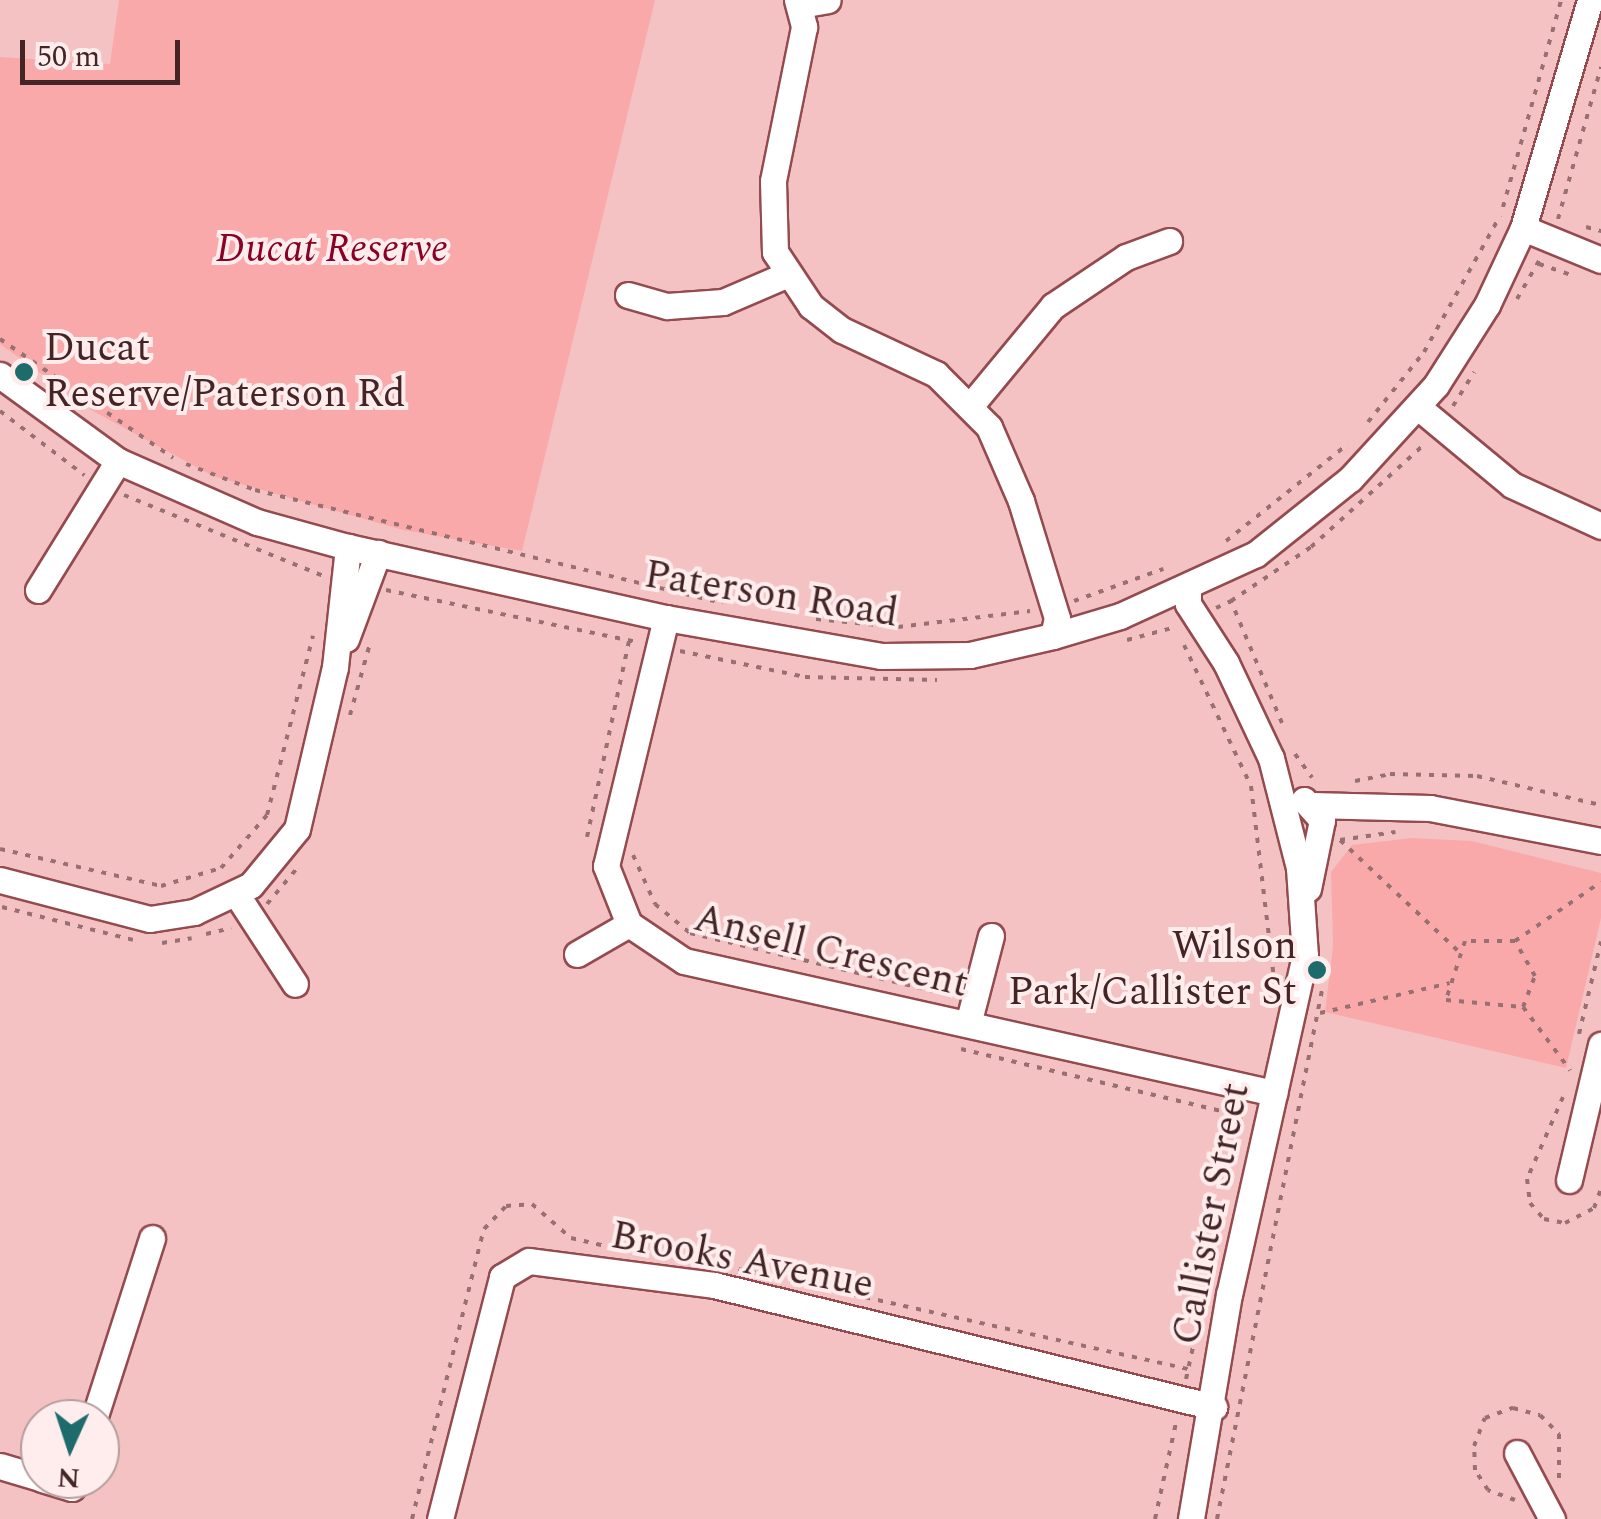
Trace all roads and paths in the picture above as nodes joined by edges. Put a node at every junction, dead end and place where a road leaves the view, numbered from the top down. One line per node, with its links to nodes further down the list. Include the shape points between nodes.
1 (828, 0): 4 (street)
2 (1561, 0): 19 (path, via 1500,219 1424,352)
3 (1590, 0): 6 (street, Paterson Road)
4 (800, 2): 11 (street, via 802,46 771,210 775,252)
5 (1601, 67): 7 (path)
6 (1523, 228): 7 (street); 18 (street, Paterson Road, via 1487,305)
7 (1549, 239): 9 (path); 10 (street)
8 (1170, 241): 17 (street, via 1126,256 1053,306)
9 (1538, 264): 10 (path); 13 (path)
10 (1593, 270)
11 (786, 275): 12 (street, via 723,302 667,306); 17 (street, via 842,330 936,374)
12 (628, 295)
13 (1510, 312)
14 (0, 338): 31 (path, via 176,460 255,490)
15 (1481, 360): 20 (path)
16 (0, 374): 22 (street, Paterson Road)
17 (971, 405): 33 (street, via 1009,466)
18 (1418, 407): 20 (street); 28 (street, Paterson Road, via 1350,479 1256,554)
19 (1366, 424)
20 (1439, 425): 23 (street, via 1512,485); 46 (path, via 1366,502 1231,600 1304,774)
21 (1355, 438): 25 (path)
22 (118, 461): 24 (street, Paterson Road, via 257,522); 29 (street)
23 (1601, 526)
24 (348, 547): 26 (street, Paterson Road); 41 (street)
25 (1215, 550)
26 (378, 554): 34 (street, Paterson Road); 41 (street)
27 (1166, 568): 33 (path)
28 (1188, 586): 37 (street, Paterson Road); 46 (street, Callister Street, via 1188,604)
29 (38, 590)
30 (386, 590): 32 (path)
31 (739, 606)
32 (381, 608)
33 (1047, 608): 35 (path, via 898,627); 37 (street)
34 (666, 618): 37 (street, Paterson Road, via 882,656 970,655); 59 (street, via 606,866)
35 (812, 619)
36 (314, 632): 53 (path, via 268,814 220,868 161,886)
37 (1054, 636)
38 (630, 640): 52 (path)
39 (370, 644): 43 (path)
40 (675, 650): 42 (path)
41 (335, 667): 58 (street, via 297,829)
42 (671, 667)
43 (344, 734)
44 (1352, 782): 45 (path, via 1390,774 1477,776)
45 (1601, 805)
46 (1303, 808): 47 (street); 50 (street); 60 (street, Callister Street)
47 (1390, 808): 50 (street); 51 (street, via 1488,817)
48 (1410, 831): 50 (path)
49 (634, 839): 70 (path, via 634,867 655,904 690,933)
50 (1327, 839): 60 (street, Callister Street); 65 (path)
51 (1601, 842)
52 (586, 844)
53 (0, 849)
54 (305, 856): 58 (path, via 288,885)
55 (0, 880): 58 (street, via 150,919)
56 (1601, 882): 63 (path)
57 (0, 906): 62 (path)
58 (244, 906): 64 (path, via 238,926); 69 (street)
59 (629, 924): 66 (street); 73 (street, Ansell Crescent, via 684,961)
60 (1304, 924): 76 (street, Callister Street, via 1305,955)
61 (991, 936): 73 (street)
62 (137, 940)
63 (1515, 941): 65 (path, via 1465,941); 71 (path, via 1534,976)
64 (154, 942)
65 (1457, 950): 68 (path)
66 (578, 954)
67 (1323, 981): 72 (path)
68 (1450, 982): 71 (path, via 1446,1000); 72 (path)
69 (295, 984)
70 (936, 992)
71 (1523, 1007): 75 (path)
72 (1320, 1013): 85 (path, via 1255,1303 1239,1430)
73 (964, 1037): 76 (street, Ansell Crescent); 77 (path)
74 (1601, 1045): 78 (street)
75 (1570, 1070)
76 (1274, 1093): 81 (street, Callister Street, via 1229,1294)
77 (1244, 1116)
78 (1569, 1180)
79 (152, 1238): 80 (street)
80 (100, 1399)
81 (1214, 1407): 83 (street, Brooks Avenue, via 714,1286 529,1261 502,1278); 84 (street, Callister Street)
82 (1517, 1453): 86 (street)
83 (440, 1519)
84 (1191, 1519)
85 (1217, 1519)
86 (1552, 1519)

